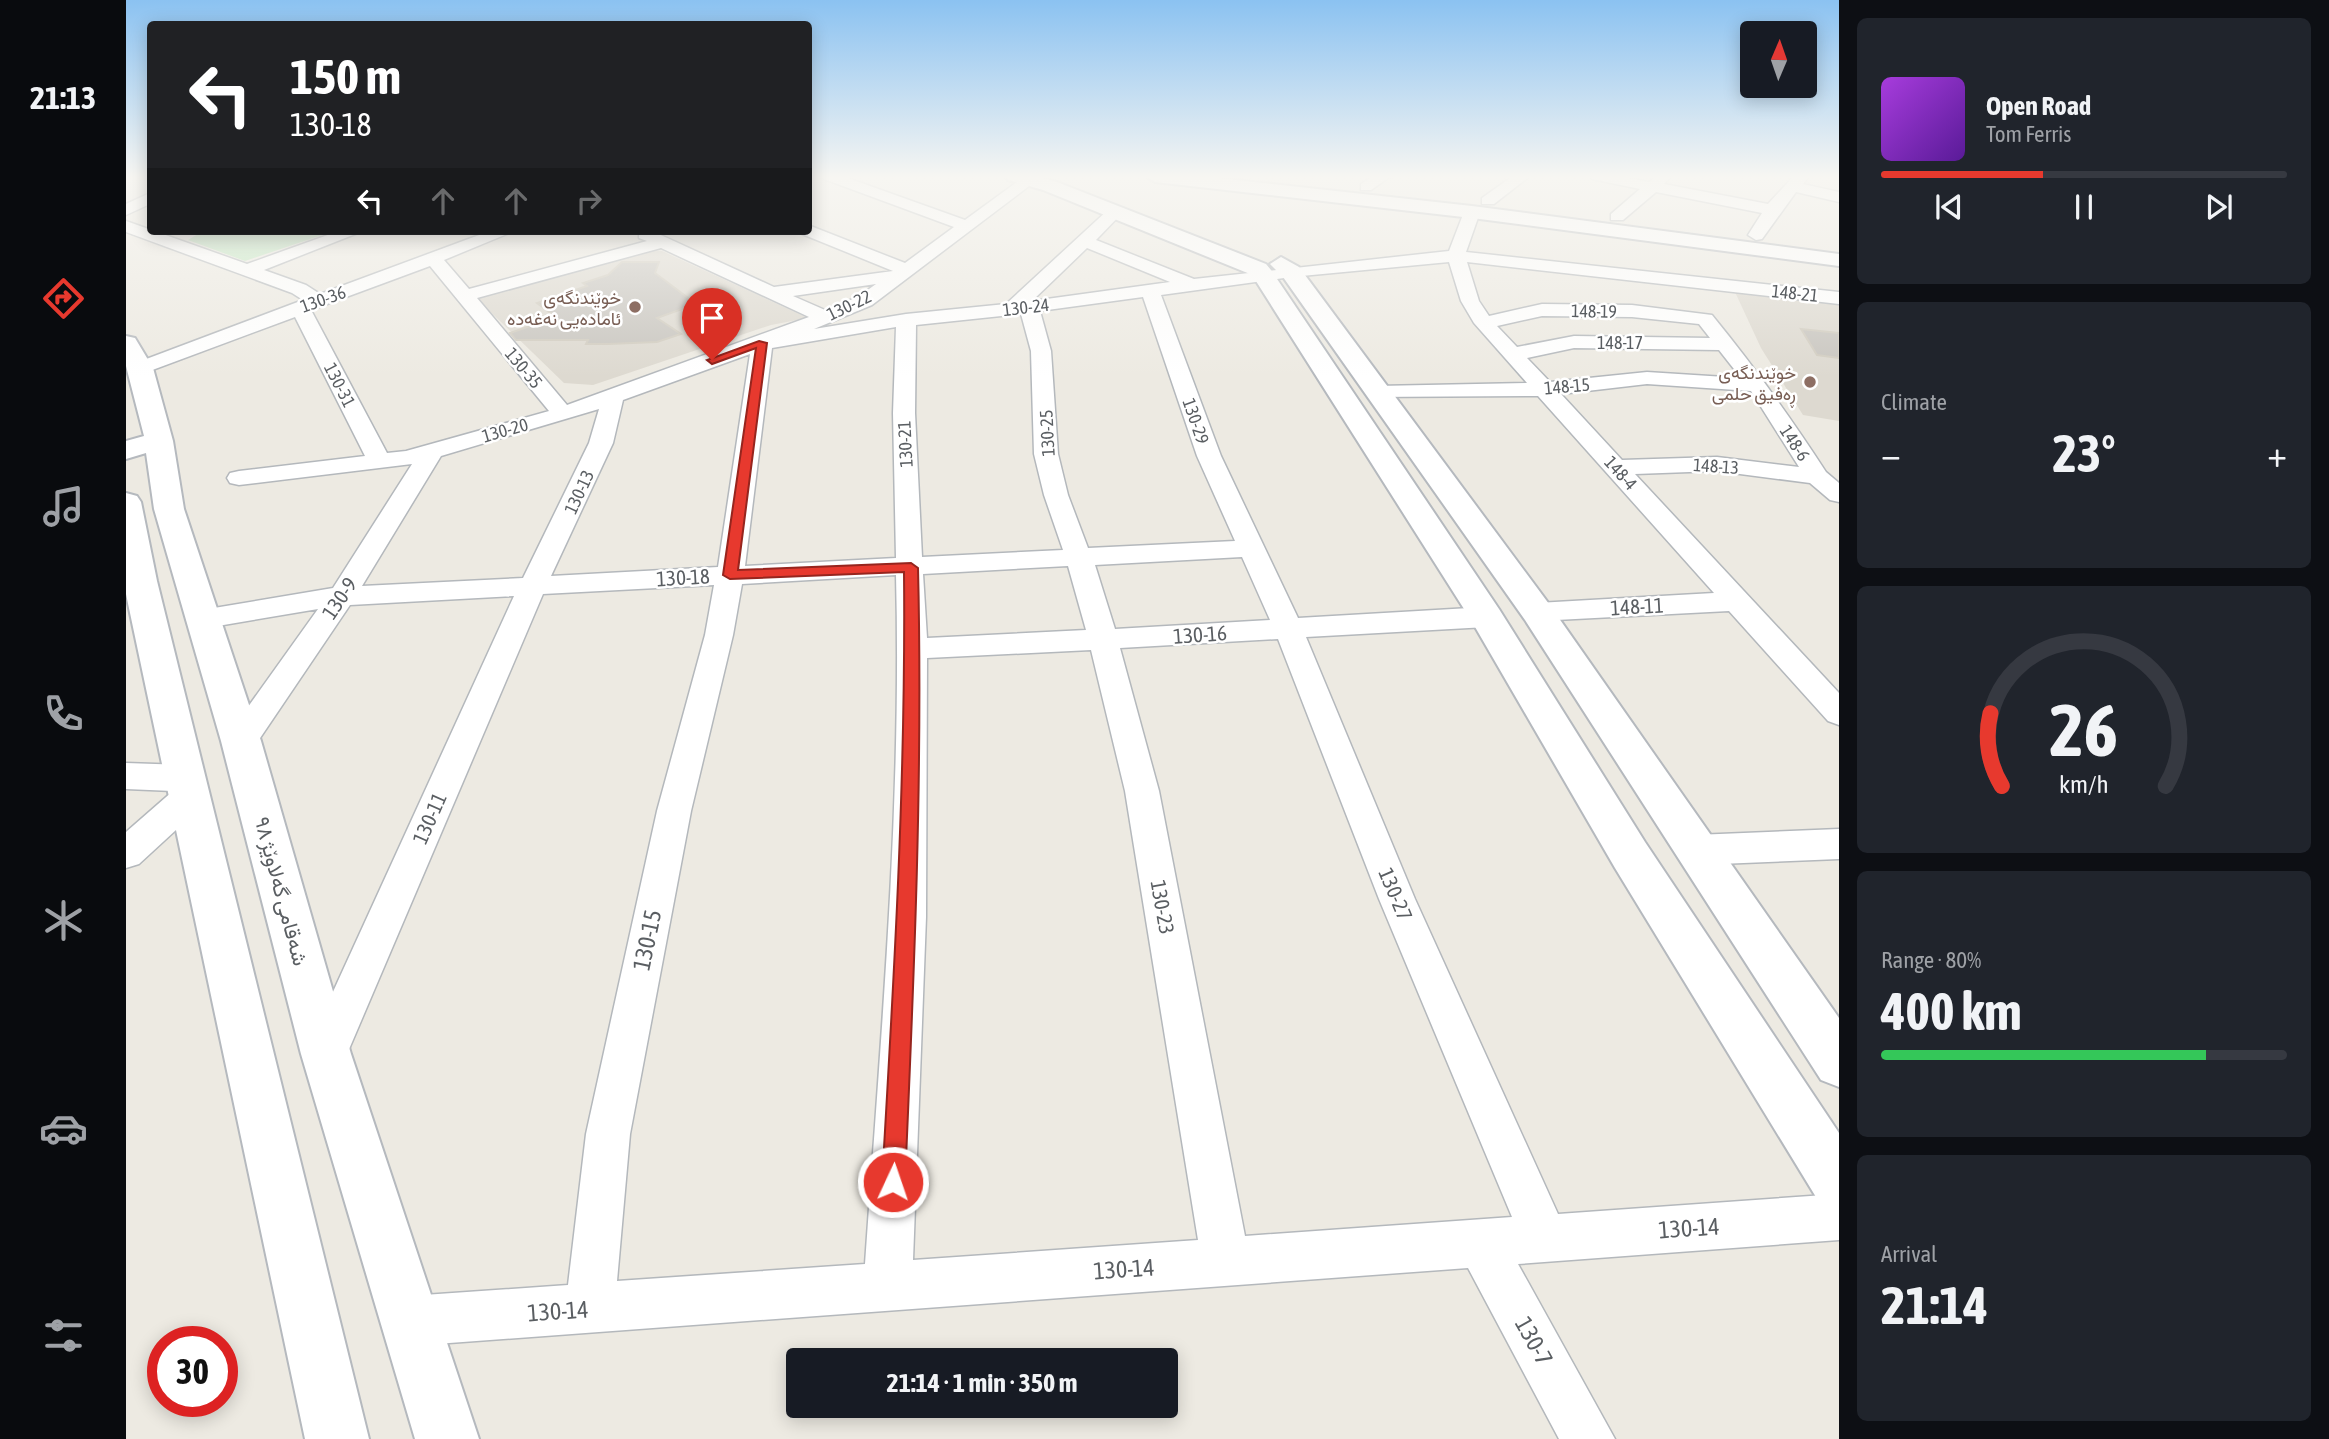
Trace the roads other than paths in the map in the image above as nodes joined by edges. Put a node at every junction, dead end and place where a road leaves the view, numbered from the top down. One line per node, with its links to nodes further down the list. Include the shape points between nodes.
1 (174, 243): 17 (street)
2 (321, 243): 17 (street)
3 (473, 243): 15 (street, 130-36)
4 (621, 243): 23 (street)
5 (667, 243): 22 (street)
6 (837, 243): 18 (street)
7 (944, 243): 18 (street, 130-22)
8 (1082, 243): 26 (street)
9 (1089, 243): 20 (street)
10 (1193, 243): 19 (main road)
11 (1235, 243): 19 (main road, via 1275,259)
12 (1462, 243): 14 (street)
13 (1727, 243): 16 (main road)
14 (1456, 256): 19 (street, 148-21); 24 (street, 148-21); 30 (street, 148-4, via 1470,301)
15 (433, 258): 23 (street, 130-35); 25 (street, 130-36)
16 (1839, 260)
17 (247, 270): 25 (street, via 299,289)
18 (904, 273): 22 (street); 27 (street, 130-22, via 866,301)
19 (1277, 273): 20 (street, 130-24); 37 (main road); 57 (main road)
20 (1191, 285): 21 (street, 130-24)
21 (1150, 290): 26 (street, 130-24); 48 (street, 130-29, via 1209,456)
22 (771, 293): 27 (street)
23 (464, 296): 39 (street, 130-35)
24 (1839, 298)
25 (309, 304): 34 (street, 130-36); 42 (street, 130-31)
26 (1020, 308): 29 (street, 130-24); 49 (street, 130-25, via 1041,351 1046,454)
27 (824, 317): 31 (street, 130-22)
28 (1705, 319): 30 (street, 148-19, via 1632,311 1542,310); 32 (street, 148-6)
29 (906, 320): 31 (street, 130-24); 50 (street, 130-21, via 903,380)
30 (1484, 323): 33 (street, 148-4)
31 (762, 343): 38 (street, 130-20); 51 (street, 130-15)
32 (1727, 344): 33 (street, 148-17, via 1574,342); 35 (street, 148-6)
33 (1515, 354): 36 (street, 148-4)
34 (133, 355): 40 (main road, شەقامی گەلاوێژ ٩٨)
35 (1758, 385): 36 (street, 148-15, via 1647,378); 44 (street, 148-6)
36 (1545, 389): 37 (street, 148-15); 43 (street, 148-4)
37 (1377, 392): 56 (main road)
38 (613, 396): 39 (street, 130-20); 53 (street, 130-13, via 601,443)
39 (563, 414): 41 (street, 130-20)
40 (143, 445): 58 (main road, شەقامی گەلاوێژ ٩٨, via 169,509)
41 (432, 451): 42 (street, 130-20); 54 (street, 130-9)
42 (380, 462): 45 (street, 130-20)
43 (1616, 467): 44 (street, 148-13, via 1717,464); 55 (street, 148-4)
44 (1816, 477): 46 (street, 148-6)
45 (239, 478)
46 (1839, 495)
47 (126, 502): 52 (main road)
48 (1252, 548): 49 (street, 130-18); 59 (street, 130-27)
49 (1079, 557): 50 (street, 130-18); 60 (street, 130-23)
50 (911, 568): 51 (street, 130-18); 61 (street, 130-21)
51 (730, 575): 53 (street, 130-18); 77 (street, 130-15, via 674,811 608,1134)
52 (133, 582): 65 (main road)
53 (534, 584): 54 (street, 130-18); 69 (street, 130-11)
54 (342, 596): 58 (street, 130-18); 63 (street, 130-9)
55 (1737, 601): 56 (street, 148-11); 62 (street, 148-4)
56 (1537, 612): 67 (main road)
57 (1486, 617): 59 (street, 130-16); 71 (main road, via 1630,855)
58 (200, 619): 63 (main road, شەقامی گەلاوێژ ٩٨)
59 (1288, 627): 60 (street, 130-16); 73 (street, 130-27, via 1397,899)
60 (1104, 642): 61 (street, 130-16); 75 (street, 130-23, via 1142,791)
61 (912, 649): 76 (street, 130-21, via 907,908)
62 (1839, 713)
63 (241, 741): 69 (main road, شەقامی گەلاوێژ ٩٨)
64 (126, 776): 65 (street)
65 (187, 788): 68 (street); 79 (main road)
66 (1839, 844): 67 (street)
67 (1695, 850): 70 (main road)
68 (126, 853)
69 (326, 1054): 78 (main road, شەقامی گەلاوێژ ٩٨)
70 (1839, 1062)
71 (1839, 1182)
72 (1839, 1217): 73 (street, 130-14)
73 (1545, 1239): 74 (street, 130-14)
74 (1480, 1243): 75 (street, 130-14); 81 (street, 130-7)
75 (1226, 1262): 76 (street, 130-14)
76 (888, 1287): 77 (street, 130-14)
77 (590, 1308): 78 (street, 130-14)
78 (409, 1321): 80 (main road, شەقامی گەلاوێژ ٩٨)
79 (337, 1439)
80 (447, 1439)
81 (1588, 1439)

